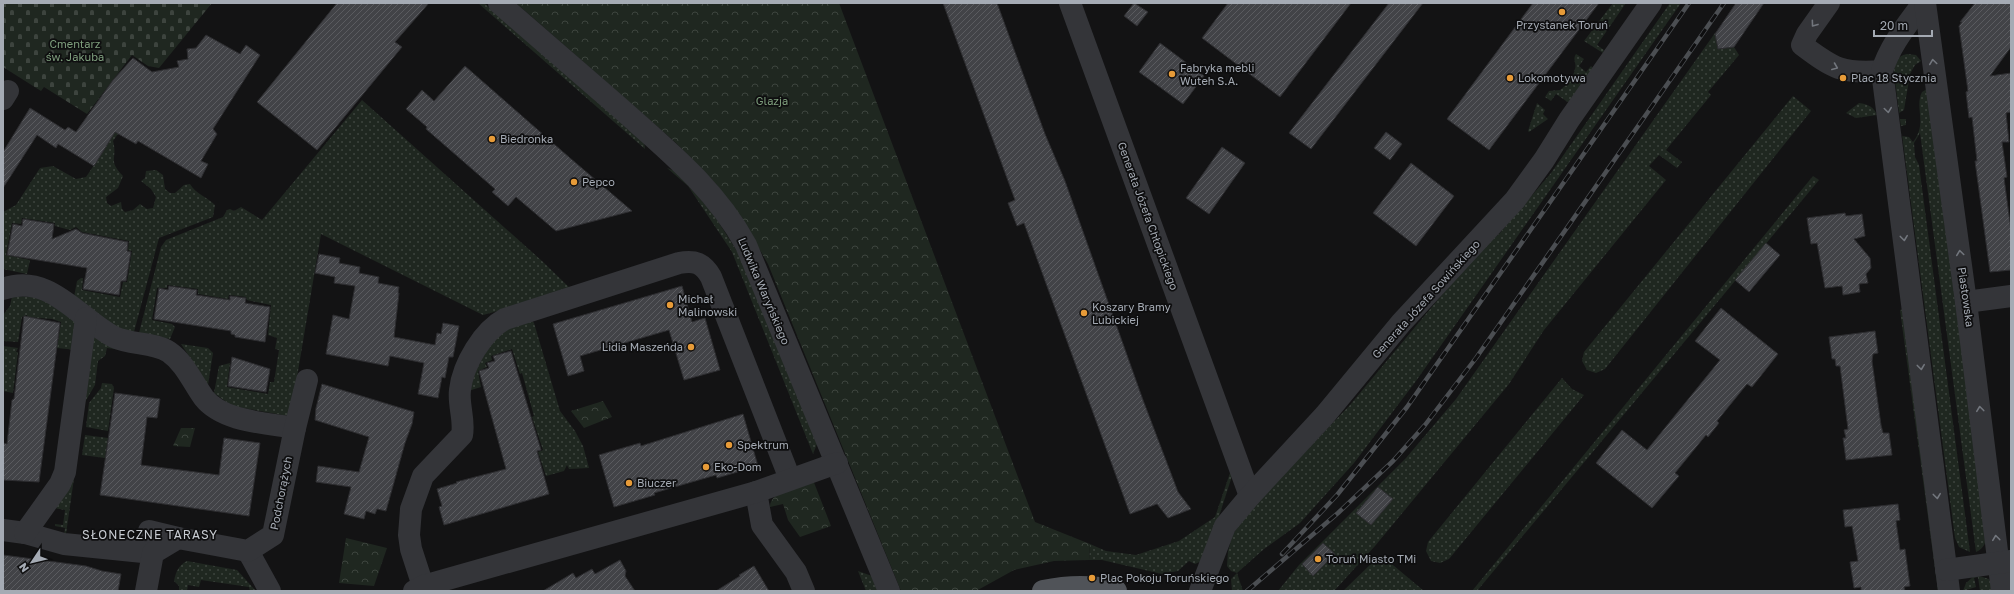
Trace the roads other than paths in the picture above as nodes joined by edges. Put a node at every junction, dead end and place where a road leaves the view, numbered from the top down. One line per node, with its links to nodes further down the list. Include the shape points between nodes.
1 (499, 3): 13 (street, Ludwika Waryńskiego, via 706,188 739,232)
2 (1070, 3): 16 (street, Generała Józefa Chłopickiego)
3 (1651, 3): 16 (street, Generała Józefa Sowińskiego, via 1515,200 1401,323 1325,415)
4 (1829, 3): 6 (street, one-way to 6, via 1807,34 1802,46 1829,65 1845,71)
5 (1924, 3): 6 (street, via 1897,38 1886,57); 9 (street, Piastowska, one-way to 5)
6 (1882, 71): 22 (street, one-way to 22)
7 (3, 289): 10 (street, via 20,285 41,288 62,298)
8 (2011, 296): 9 (street)
9 (1966, 302): 21 (street, Piastowska, one-way to 9)
10 (85, 322): 12 (street, via 118,340 158,347 169,352 181,363 204,397 217,410 229,416); 18 (street, via 65,472 60,484)
11 (307, 380): 12 (street, Podchorążych)
12 (295, 428): 20 (street, Podchorążych, via 273,535)
13 (837, 463): 14 (street); 27 (street, Ludwika Waryńskiego)
14 (790, 480): 15 (street); 23 (street, via 711,277 705,268 696,262 679,263 505,319 491,330 476,350 465,372 460,390 464,427 462,435 423,476 411,509 409,535)
15 (756, 492): 23 (street); 26 (street, via 762,525 796,572)
16 (1250, 496): 30 (street, Generała Józefa Sowińskiego, via 1225,526)
17 (3, 530): 18 (street)
18 (25, 533): 19 (street, via 64,544)
19 (150, 546): 20 (street, via 178,538); 24 (street)
20 (248, 551): 25 (street)
21 (2005, 562): 22 (street); 31 (street, Piastowska)
22 (1948, 581)
23 (418, 588)
24 (146, 591)
25 (270, 591)
26 (804, 591)
27 (889, 591)
28 (1043, 591): 29 (main road, via 1062,587 1100,587)
29 (1116, 591)
30 (1200, 591)
31 (2002, 591)

